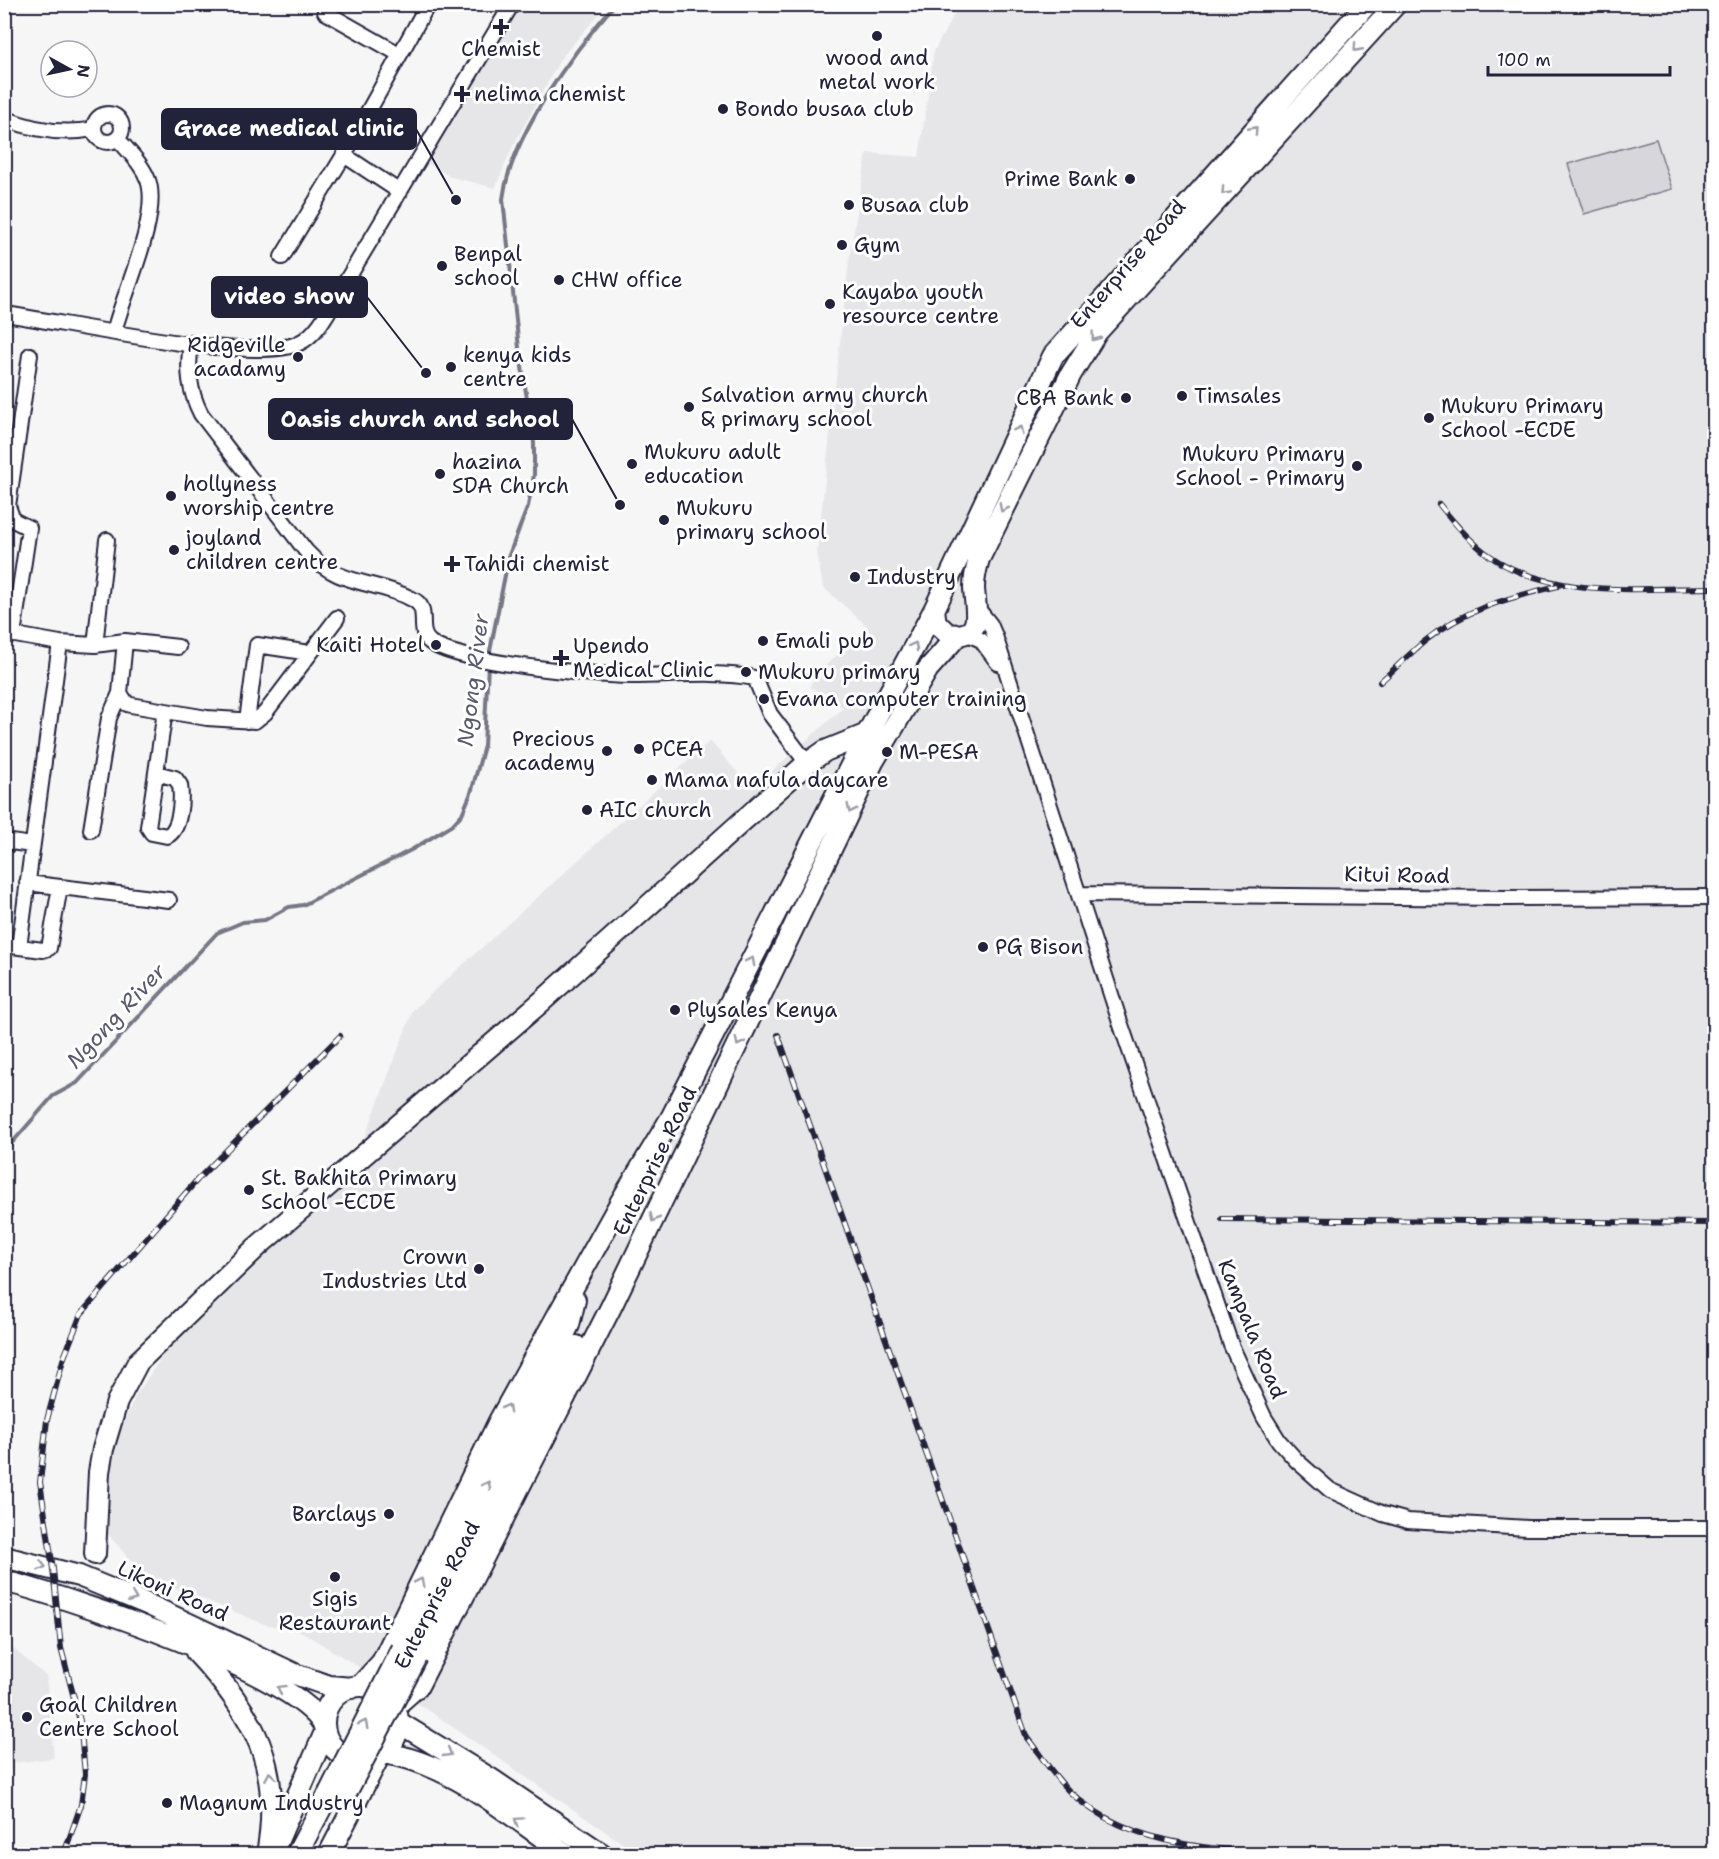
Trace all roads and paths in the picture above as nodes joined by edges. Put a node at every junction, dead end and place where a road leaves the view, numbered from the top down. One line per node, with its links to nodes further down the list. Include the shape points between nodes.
1 (428, 4): 6 (street)
2 (512, 4): 11 (street)
3 (1367, 4): 19 (main road, Enterprise Road, one-way to 3, via 1053,356)
4 (1396, 4): 20 (main road, Enterprise Road, one-way to 20, via 1097,332 1071,374 987,540 975,574)
5 (325, 12): 6 (street)
6 (399, 54): 10 (street)
7 (4, 118): 8 (street, via 48,131)
8 (94, 129): 9 (street, via 99,139 109,143); 9 (street, via 103,114 113,115 120,121 122,131)
9 (118, 139): 14 (street, via 141,166 150,191 150,212)
10 (344, 155): 11 (street); 12 (street)
11 (400, 192): 15 (street, via 308,338 281,349)
12 (282, 257)
13 (4, 314): 14 (street)
14 (114, 332): 15 (street)
15 (191, 343): 34 (street, via 189,376 201,414 306,552 323,568 418,602 423,610 424,633 430,642 472,658 512,664 630,676 755,678 770,714)
16 (30, 355): 17 (street)
17 (7, 484): 22 (street, via 10,516 29,528)
18 (107, 540): 26 (street)
19 (937, 603): 20 (main road, via 952,591 959,591 966,592); 23 (main road, via 939,627 948,634); 33 (main road, Enterprise Road, one-way to 19)
20 (977, 605): 23 (main road, Enterprise Road, via 978,618); 29 (street, via 990,624)
21 (337, 618): 28 (street)
22 (9, 634): 25 (street)
23 (962, 634): 29 (street, via 981,640); 47 (main road, Enterprise Road, one-way to 47, via 928,669 873,762)
24 (125, 641): 26 (street); 27 (street); 30 (street)
25 (60, 643): 26 (street); 38 (street)
26 (95, 645)
27 (178, 647)
28 (310, 653): 32 (street, via 265,712 255,721); 32 (street, via 257,645)
29 (1007, 678): 41 (street, Kampala Road)
30 (120, 693): 31 (street, via 127,704); 36 (street, via 109,718)
31 (165, 711): 32 (street); 35 (street)
32 (247, 721)
33 (867, 734): 34 (main road); 46 (main road, Enterprise Road, one-way to 33, via 671,1118)
34 (807, 763): 49 (main road, via 540,1004 257,1247 138,1362 117,1402 103,1449)
35 (156, 773)
36 (90, 830)
37 (4, 841): 38 (street)
38 (32, 845): 39 (street)
39 (27, 883): 40 (street); 45 (street)
40 (60, 887): 43 (street); 45 (street, via 49,948)
41 (1079, 894): 42 (street, Kitui Road); 48 (street, Kampala Road, via 1231,1345 1264,1418 1297,1461 1330,1490 1408,1521 1528,1528)
42 (1714, 897)
43 (169, 900)
44 (4, 945): 45 (street)
45 (19, 947)
46 (577, 1283): 58 (main road, Enterprise Road, one-way to 46, via 382,1662 500,1421); 64 (main road, one-way to 46, bridge, via 569,1325)
47 (611, 1307): 60 (main road, Enterprise Road, via 418,1686); 65 (main road, bridge, via 584,1333)
48 (1714, 1528)
49 (95, 1554): 51 (main road); 53 (main road)
50 (4, 1557): 51 (main road, Likoni Road, one-way to 51)
51 (79, 1576): 53 (main road, Likoni Road); 54 (main road)
52 (4, 1581): 54 (main road, Likoni Road)
53 (104, 1586): 55 (main road); 57 (main road, Likoni Road, one-way to 57)
54 (68, 1600): 55 (main road, Likoni Road)
55 (113, 1615): 56 (main road, Likoni Road)
56 (190, 1646): 59 (main road, Likoni Road, one-way to 56, via 278,1686); 63 (main road, one-way to 56, via 272,1790 262,1745 237,1699)
57 (317, 1683): 58 (main road, Likoni Road); 59 (main road, via 317,1696)
58 (356, 1687): 60 (main road, via 376,1690); 61 (main road, via 334,1698 328,1706)
59 (306, 1705): 61 (main road, Likoni Road, via 319,1715)
60 (396, 1715): 62 (main road, via 396,1734); 68 (main road, one-way to 68)
61 (325, 1729): 62 (main road, via 330,1743 347,1758 358,1760); 63 (main road)
62 (382, 1754): 66 (main road); 67 (main road, one-way to 62, via 435,1768 408,1757)
63 (269, 1854)
64 (297, 1854)
65 (314, 1854)
66 (329, 1854)
67 (566, 1854)
68 (602, 1854)

